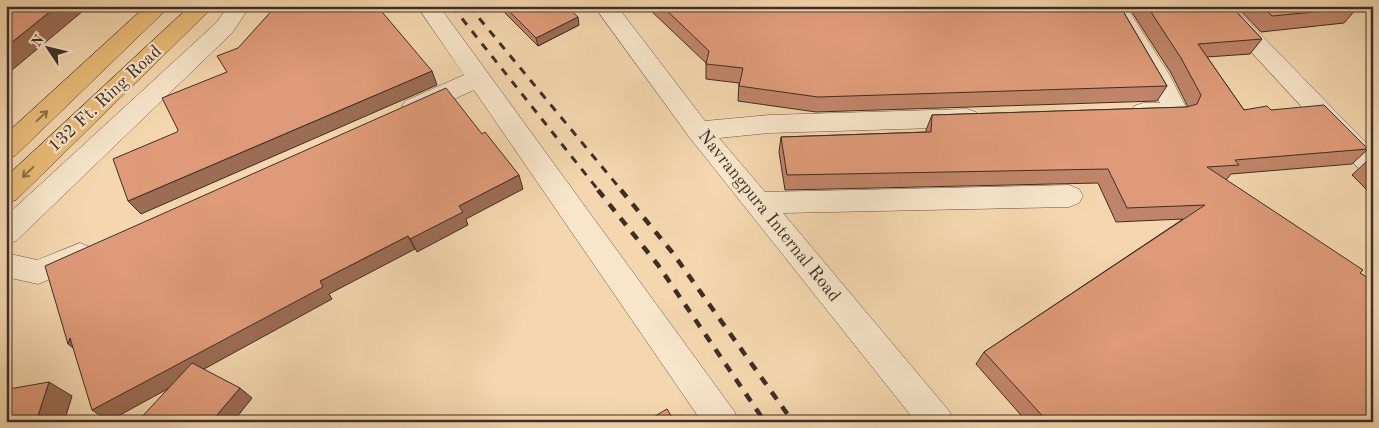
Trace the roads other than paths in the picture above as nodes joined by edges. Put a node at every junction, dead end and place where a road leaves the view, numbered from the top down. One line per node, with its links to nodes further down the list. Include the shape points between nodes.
1 (159, 6): 13 (main road, 132 Ft. Ring Road, one-way to 1)
2 (203, 6): 15 (main road, 132 Ft. Ring Road, one-way to 15)
3 (239, 6): 18 (street, via 224,28)
4 (428, 6): 8 (street)
5 (605, 6): 12 (street, Navrangpura Internal Road)
6 (1115, 6): 9 (street, via 1176,111)
7 (1220, 6): 14 (street, via 1368,162)
8 (479, 78): 11 (street); 21 (street)
9 (1116, 112)
10 (987, 117): 12 (street, via 769,124)
11 (389, 118)
12 (699, 131): 17 (street, Navrangpura Internal Road)
13 (6, 149)
14 (1373, 161)
15 (6, 193)
16 (1068, 196): 17 (street)
17 (760, 203): 22 (street, Navrangpura Internal Road)
18 (6, 233)
19 (102, 245): 20 (street, via 38,272)
20 (6, 265)
21 (722, 422)
22 (937, 422)

